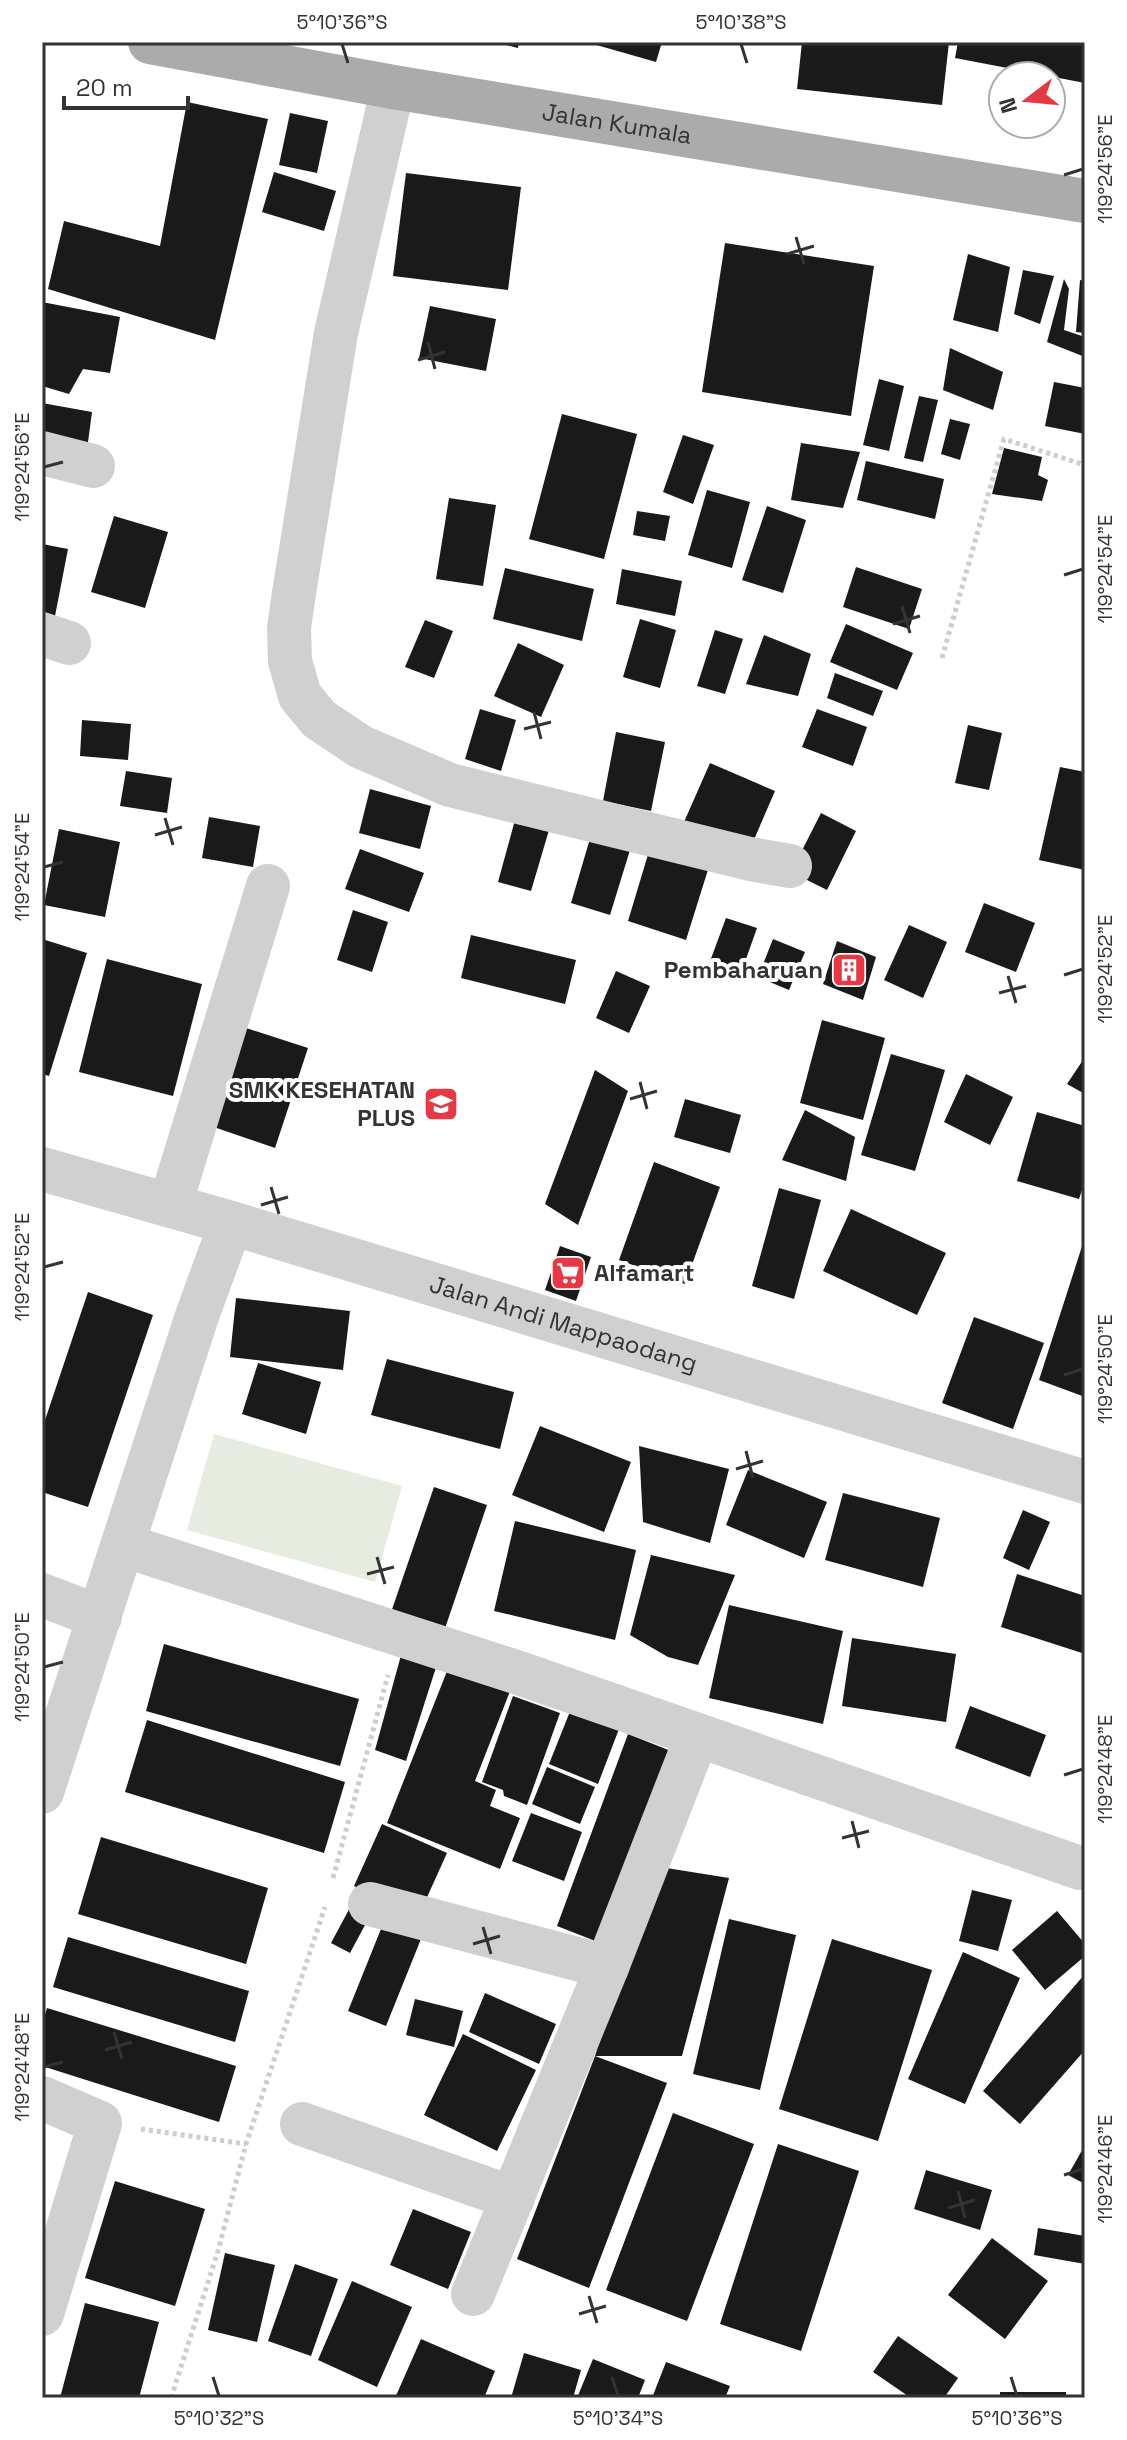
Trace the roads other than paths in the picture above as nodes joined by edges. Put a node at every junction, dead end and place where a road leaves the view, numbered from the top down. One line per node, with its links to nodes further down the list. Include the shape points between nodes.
1 (150, 42): 2 (main road, Jalan Kumala)
2 (393, 87): 3 (main road, Jalan Kumala); 6 (street, via 336,333 294,593 290,661 300,696 319,719 361,747 450,785)
3 (1085, 201)
4 (42, 453): 5 (street)
5 (93, 466)
6 (790, 866)
7 (268, 886): 9 (street)
8 (42, 1169): 9 (street, Jalan Andi Mappaodang)
9 (170, 1205): 10 (street, Jalan Andi Mappaodang)
10 (231, 1223): 11 (street, Jalan Andi Mappaodang); 12 (street)
11 (1085, 1482)
12 (123, 1545): 14 (street); 15 (street)
13 (42, 1595): 14 (street)
14 (100, 1617): 16 (street)
15 (697, 1736): 17 (street); 19 (street)
16 (42, 1792)
17 (1083, 1865)
18 (370, 1904): 19 (street)
19 (607, 1967): 22 (street)
20 (42, 2098): 24 (street, via 100,2123)
21 (302, 2124): 22 (street)
22 (513, 2198): 23 (street)
23 (473, 2294)
24 (42, 2314)

